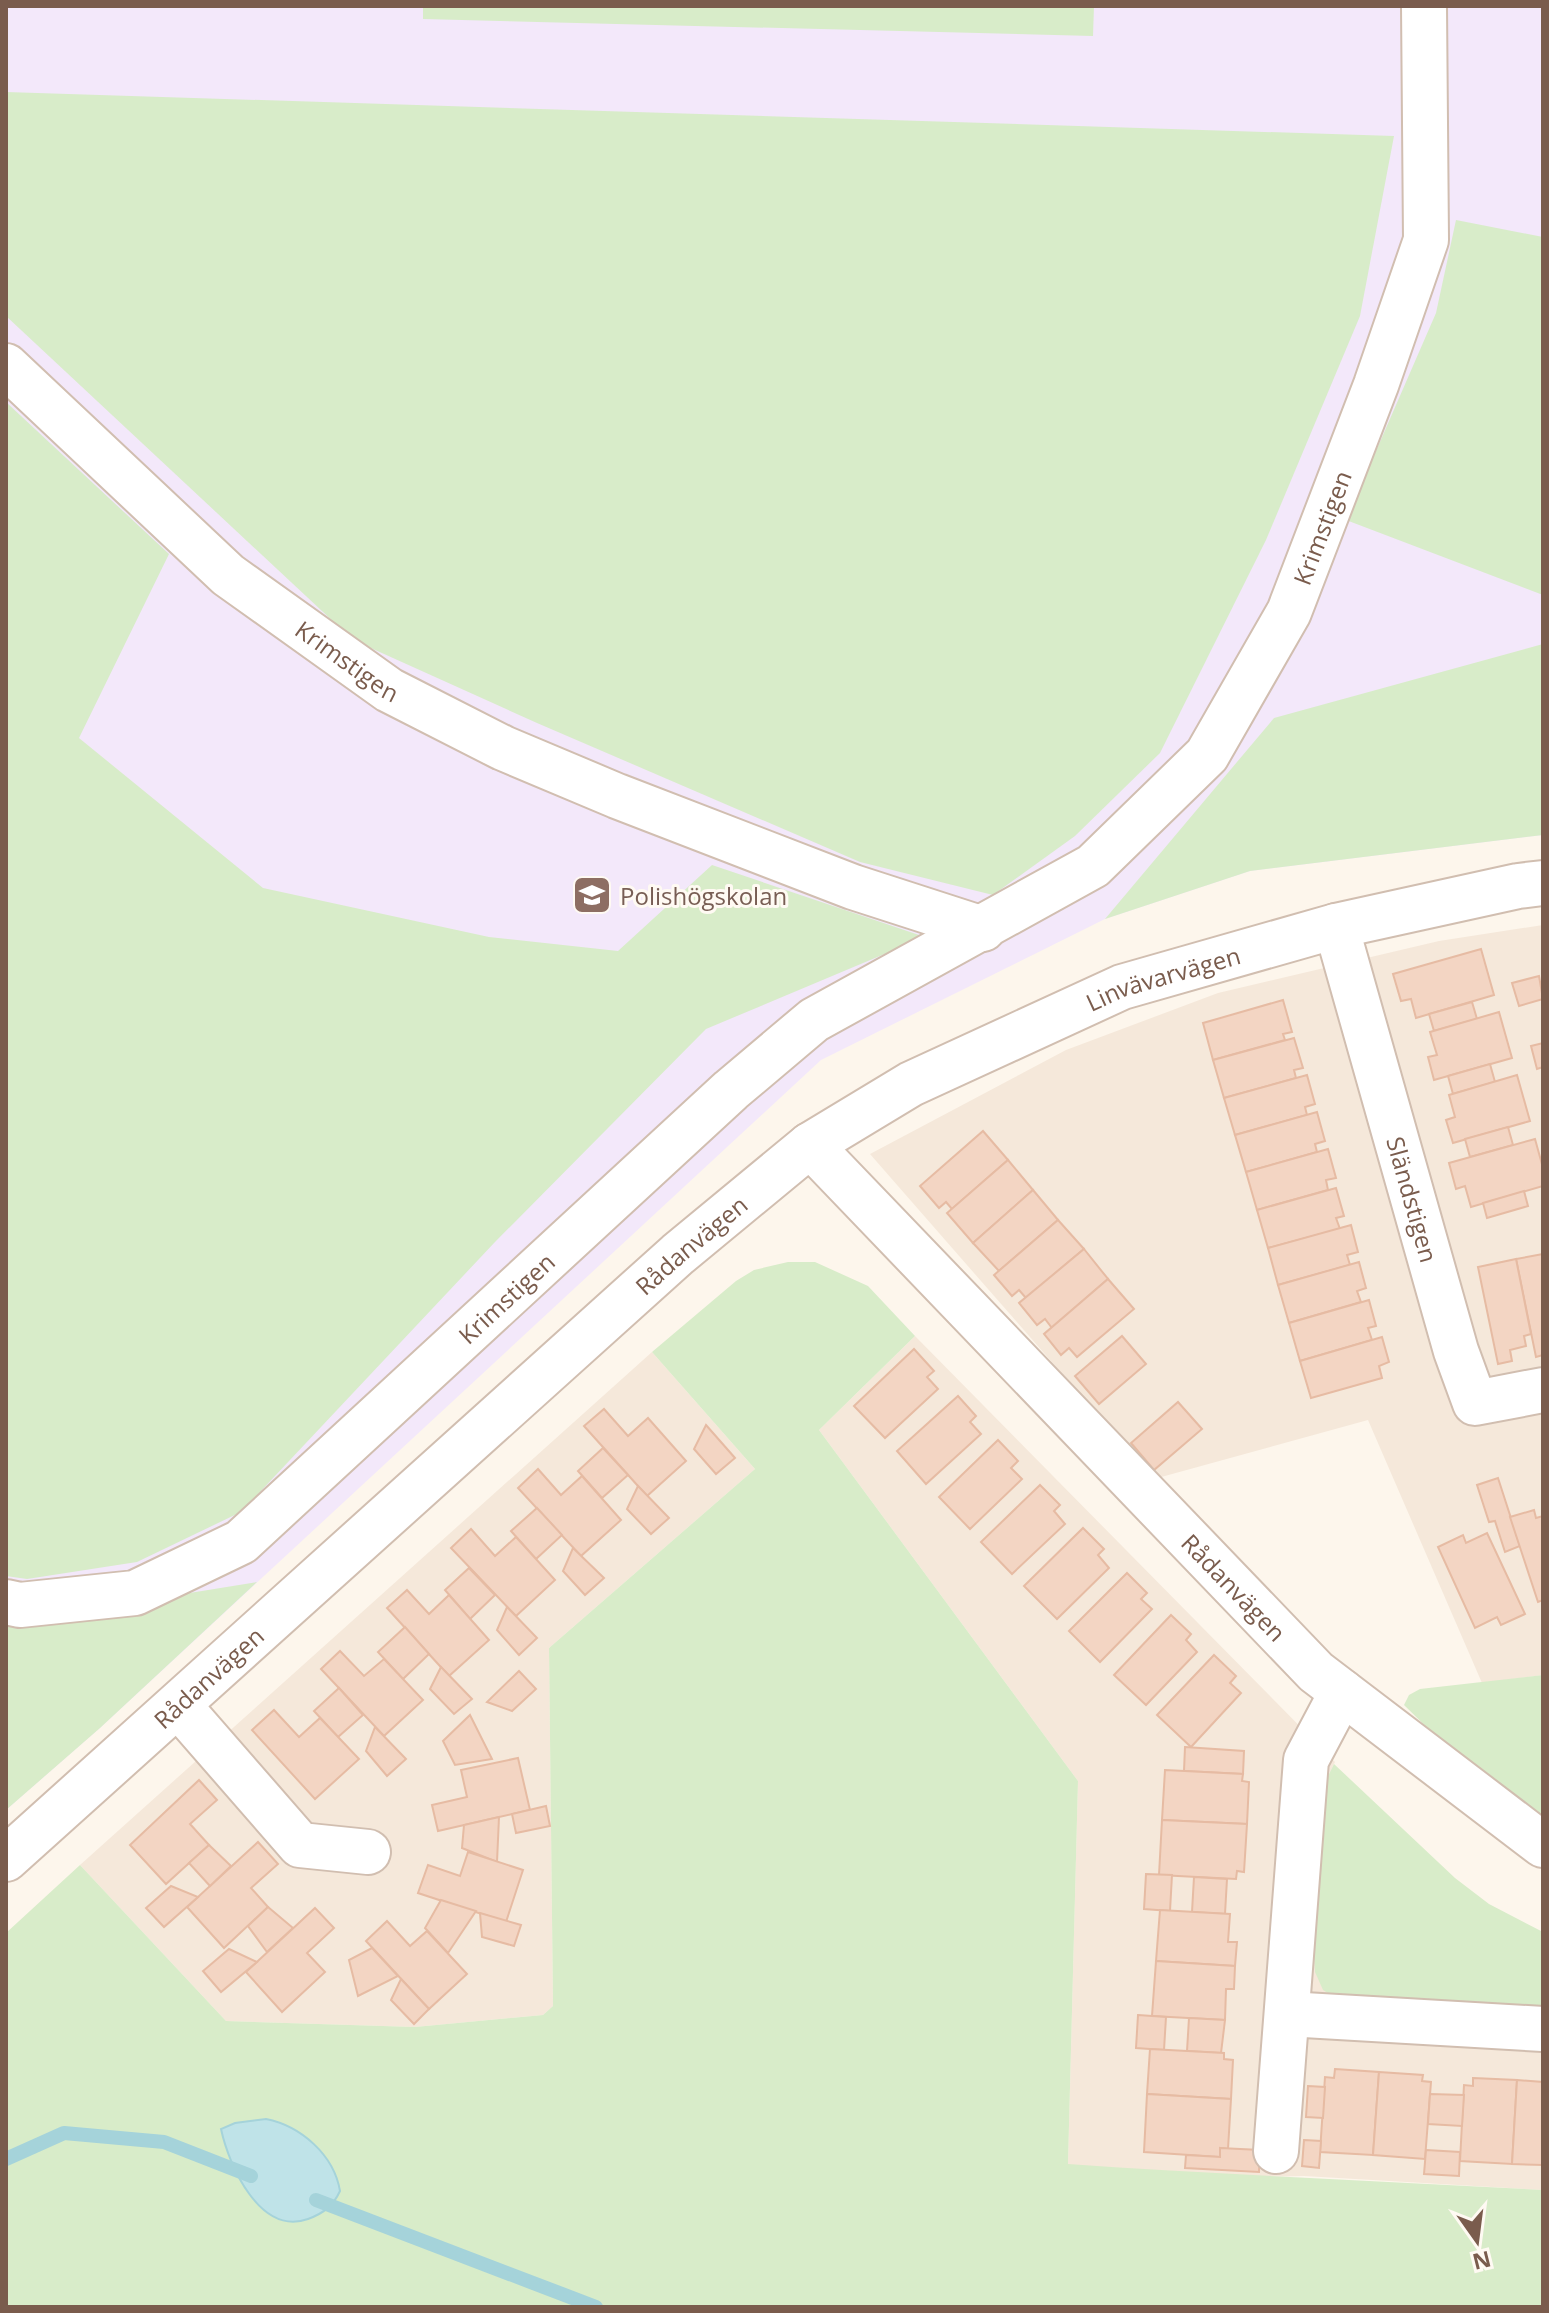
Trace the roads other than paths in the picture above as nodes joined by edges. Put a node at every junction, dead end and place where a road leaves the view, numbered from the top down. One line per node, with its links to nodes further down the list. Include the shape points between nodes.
1 (1424, 6): 5 (street, Krimstigen, via 1426,240 1289,612 1207,755 1093,866)
2 (6, 366): 5 (street, Krimstigen, via 228,575 389,690 503,748 617,796 853,887)
3 (1543, 883): 4 (street, Linvävarvägen)
4 (1336, 926): 6 (street, Linvävarvägen, via 1122,987 911,1084); 7 (street, Sländstigen, via 1475,1403)
5 (983, 929): 8 (street, Krimstigen, via 814,1020 731,1090 241,1542 135,1593)
6 (810, 1145): 9 (street, Rådanvägen, via 1316,1672); 10 (street, Rådanvägen, via 678,1254)
7 (1543, 1390)
8 (6, 1602)
9 (1342, 1692): 11 (street, Rådanvägen); 14 (street, via 1306,1760)
10 (178, 1705): 12 (street, via 300,1845); 13 (street, Rådanvägen)
11 (1543, 1845)
12 (368, 1852)
13 (6, 1859)
14 (1287, 2014): 15 (street); 16 (street)
15 (1543, 2029)
16 (1276, 2151)

